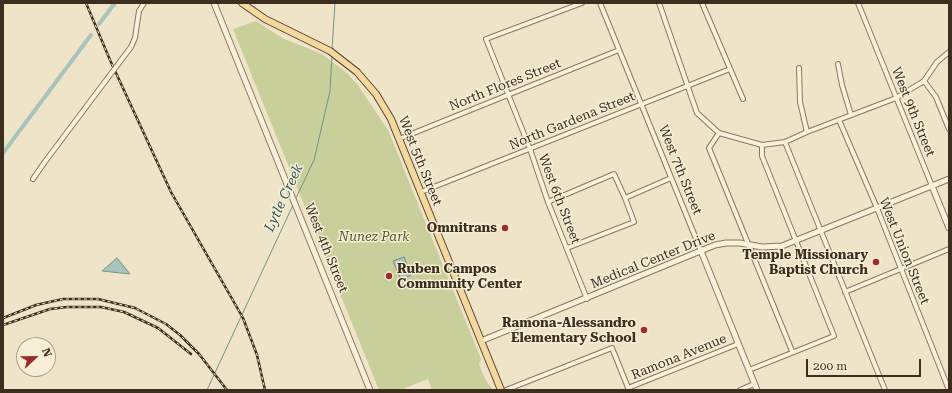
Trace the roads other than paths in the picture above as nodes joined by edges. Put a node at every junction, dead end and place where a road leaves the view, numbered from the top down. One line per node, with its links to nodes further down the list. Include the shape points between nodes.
1 (144, 3): 30 (street, bridge, via 139,11 131,47)
2 (214, 3): 53 (street, West 4th Street)
3 (242, 3): 25 (main road, West 5th Street, via 265,19 314,42 345,62 376,94)
4 (582, 3): 16 (street, West 6th Street, via 486,40)
5 (600, 3): 9 (street, West 7th Street)
6 (659, 3): 15 (street)
7 (702, 3): 13 (street)
8 (858, 3): 17 (street, West 9th Street)
9 (619, 50): 16 (street, North Flores Street); 19 (street, West 7th Street)
10 (949, 52): 14 (street, via 937,62)
11 (838, 64): 20 (street)
12 (799, 68): 23 (street, via 800,102)
13 (730, 69): 15 (street, North Gardena Street); 18 (street)
14 (924, 82): 17 (street); 22 (street, via 936,97)
15 (687, 85): 19 (street, North Gardena Street); 24 (street, via 697,113)
16 (508, 95): 25 (street, North Flores Street); 28 (street, West 6th Street)
17 (896, 98): 20 (street); 32 (street, West 9th Street)
18 (743, 99)
19 (641, 104): 28 (street, North Gardena Street); 29 (street, West 7th Street)
20 (852, 115): 21 (street)
21 (839, 120): 23 (street); 36 (street, West Union Street)
22 (949, 129)
23 (807, 132): 26 (street)
24 (719, 133): 27 (street); 40 (street, via 709,148)
25 (399, 139): 33 (main road, West 5th Street)
26 (785, 142): 27 (street); 38 (street)
27 (762, 145): 39 (street, via 762,156)
28 (530, 149): 33 (street, North Gardena Street); 35 (street, West 6th Street)
29 (671, 178): 34 (street); 43 (street, West 7th Street)
30 (33, 179)
31 (949, 179): 32 (street, Medical Center Drive)
32 (932, 186): 36 (street, Medical Center Drive); 37 (street, West 9th Street)
33 (421, 192): 47 (main road, West 5th Street)
34 (625, 198): 35 (street, via 614,174); 41 (street, via 634,222)
35 (548, 202): 41 (street, West 6th Street)
36 (876, 208): 38 (street, Medical Center Drive); 44 (street, West Union Street)
37 (949, 228)
38 (821, 230): 39 (street, Medical Center Drive); 45 (street)
39 (795, 240): 40 (street, Medical Center Drive, via 782,246); 49 (street, via 834,336)
40 (748, 245): 43 (street, Medical Center Drive, via 726,243); 49 (street)
41 (567, 248): 46 (street, West 6th Street)
42 (949, 249): 44 (street)
43 (701, 251): 46 (street, Medical Center Drive); 48 (street, West 7th Street)
44 (901, 269): 45 (street); 59 (street, West Union Street)
45 (845, 292): 58 (street)
46 (587, 299): 47 (street, Medical Center Drive)
47 (481, 341): 54 (main road, West 5th Street)
48 (738, 344): 50 (street, West 7th Street); 52 (street, Ramona Avenue)
49 (792, 352): 50 (street)
50 (749, 370): 51 (street, West 7th Street)
51 (754, 384): 56 (street); 57 (street, West 7th Street)
52 (628, 389): 55 (street, via 612,348)
53 (370, 390)
54 (501, 390)
55 (506, 390)
56 (740, 390)
57 (757, 390)
58 (885, 390)
59 (949, 390)

